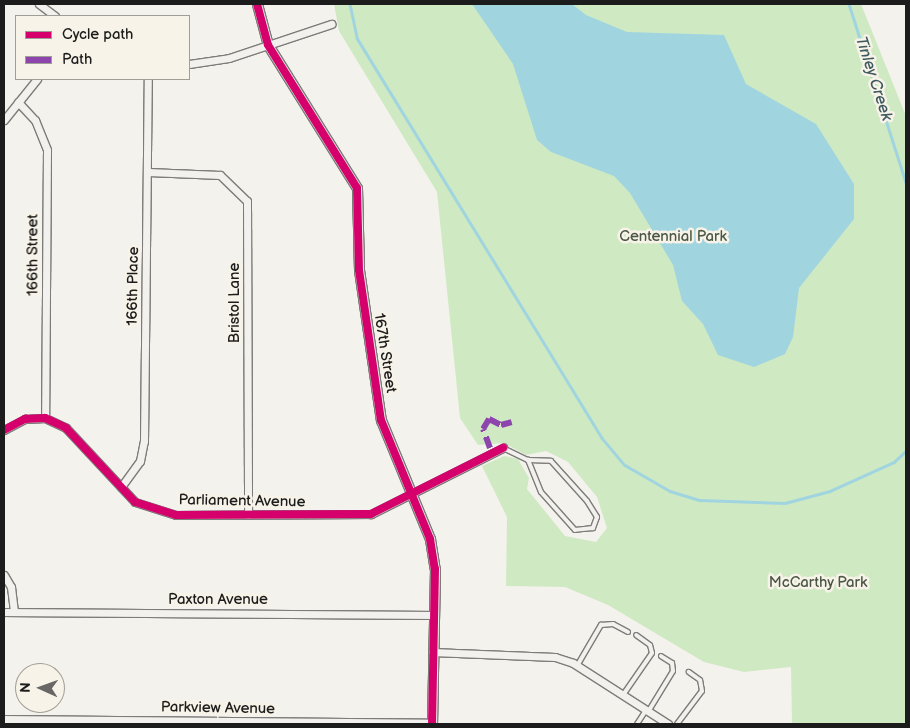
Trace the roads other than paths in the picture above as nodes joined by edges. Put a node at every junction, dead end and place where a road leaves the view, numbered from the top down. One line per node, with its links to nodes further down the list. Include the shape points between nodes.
1 (39, 4): 3 (street)
2 (258, 4): 5 (street, 167th Street)
3 (54, 15)
4 (331, 24): 5 (street)
5 (268, 45): 6 (street, via 229,58); 17 (street, 167th Street, via 357,188 360,278 381,420)
6 (190, 64)
7 (36, 80): 9 (street)
8 (148, 80): 11 (street, 166th Place)
9 (18, 102): 10 (street); 12 (street, 166th Street, via 35,120 47,150)
10 (4, 120)
11 (148, 172): 16 (street, 166th Place, via 144,441 137,468); 18 (street, Bristol Lane, via 220,175 247,201)
12 (45, 418): 13 (street, via 25,419); 16 (street, Parliament Avenue, via 66,428)
13 (4, 430)
14 (503, 448): 15 (lane); 17 (street, Parliament Avenue)
15 (528, 460): 15 (lane, via 541,492 575,530 593,528 597,517 587,501 551,461)
16 (121, 487): 18 (street, Parliament Avenue, via 135,502 157,512)
17 (412, 494): 18 (street, Parliament Avenue, via 371,514); 22 (street, 167th Street, via 430,539)
18 (248, 516)
19 (4, 575): 21 (street)
20 (4, 612): 21 (street, Paxton Avenue)
21 (14, 612): 22 (street, Paxton Avenue)
22 (433, 615): 25 (street, 167th Street)
23 (628, 632): 27 (lane, via 613,624 601,625)
24 (636, 635): 29 (lane, via 650,645 652,653)
25 (432, 652): 27 (street, via 535,654); 33 (street, 167th Street)
26 (661, 656): 30 (lane, via 672,663 674,671)
27 (577, 666): 29 (street)
28 (689, 672): 36 (lane, via 700,680 702,691)
29 (623, 695): 30 (street)
30 (647, 711): 34 (lane); 35 (street)
31 (4, 720): 32 (street, Parkview Avenue)
32 (306, 723): 33 (street, Parkview Avenue)
33 (432, 724)
34 (637, 724)
35 (668, 724)
36 (677, 724)

